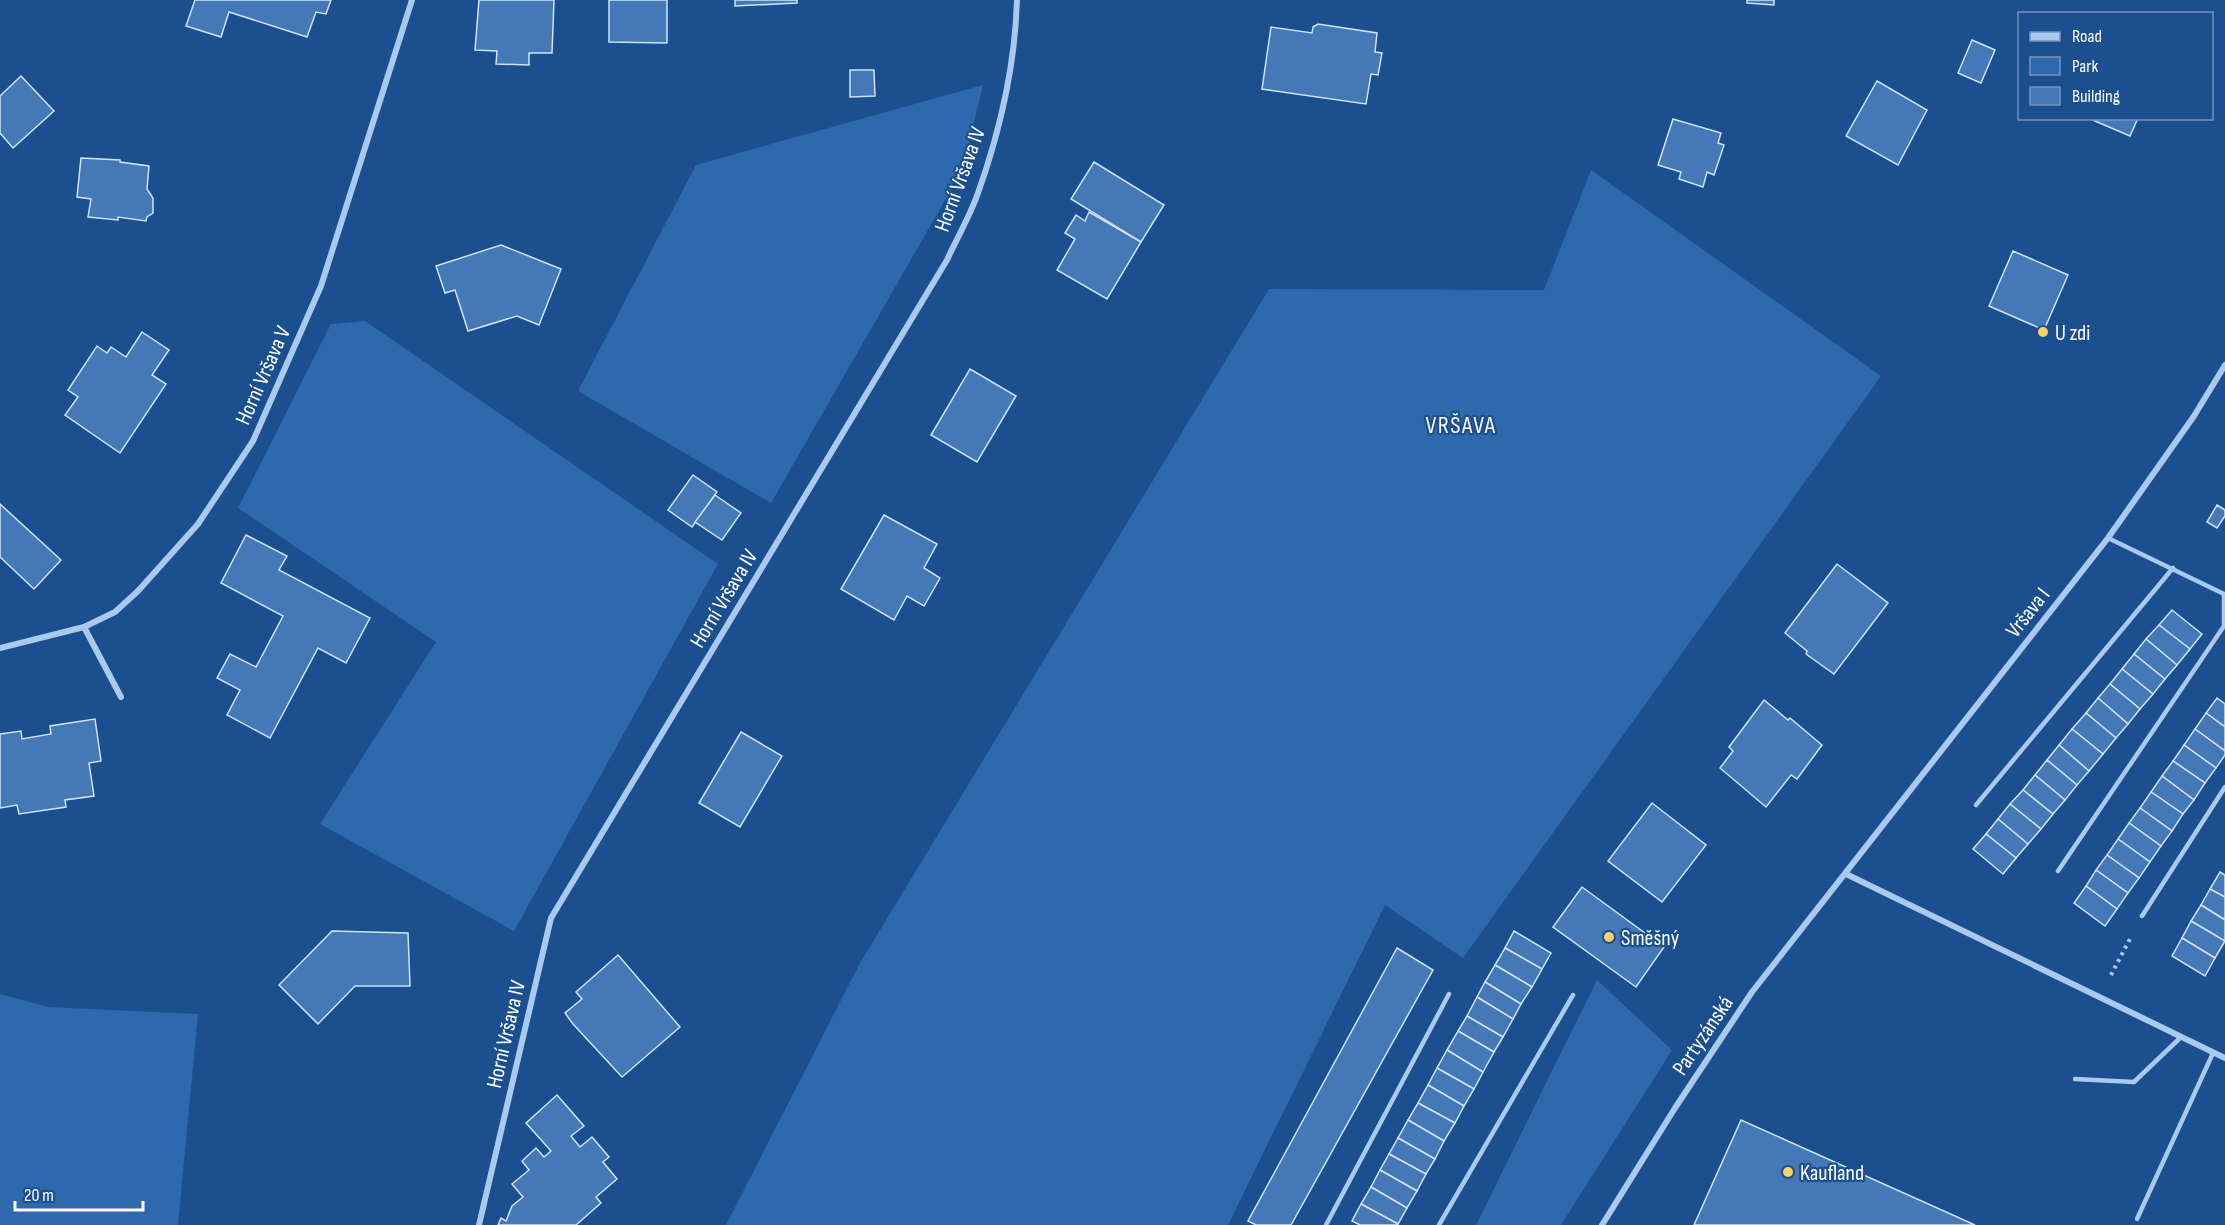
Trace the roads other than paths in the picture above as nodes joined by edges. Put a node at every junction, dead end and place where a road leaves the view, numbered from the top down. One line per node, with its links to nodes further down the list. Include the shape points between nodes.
1 (412, 0): 7 (street, Horní Vršava V, via 321,286 253,441 198,524 138,591 115,612)
2 (1017, 0): 22 (street, Horní Vršava IV, via 1016,41 1007,92 978,194 947,260 551,918)
3 (2225, 365): 4 (street, Vršava I)
4 (2108, 538): 5 (lane); 13 (street, Vršava I)
5 (2173, 568): 6 (lane); 11 (lane)
6 (2224, 594): 12 (lane, via 2224,626)
7 (84, 627): 8 (street, Horní Vršava V); 9 (street)
8 (0, 648)
9 (121, 697)
10 (2225, 787): 14 (lane)
11 (1976, 805)
12 (2058, 871)
13 (1846, 874): 17 (street); 25 (street, Partyzánská, via 1752,992)
14 (2142, 916)
15 (1449, 994): 23 (lane)
16 (1573, 995): 24 (lane)
17 (2180, 1038): 18 (street); 20 (lane, via 2134,1082)
18 (2213, 1053): 19 (street); 21 (lane)
19 (2225, 1058)
20 (2075, 1080)
21 (2137, 1219)
22 (479, 1225)
23 (1326, 1225)
24 (1439, 1225)
25 (1602, 1225)

